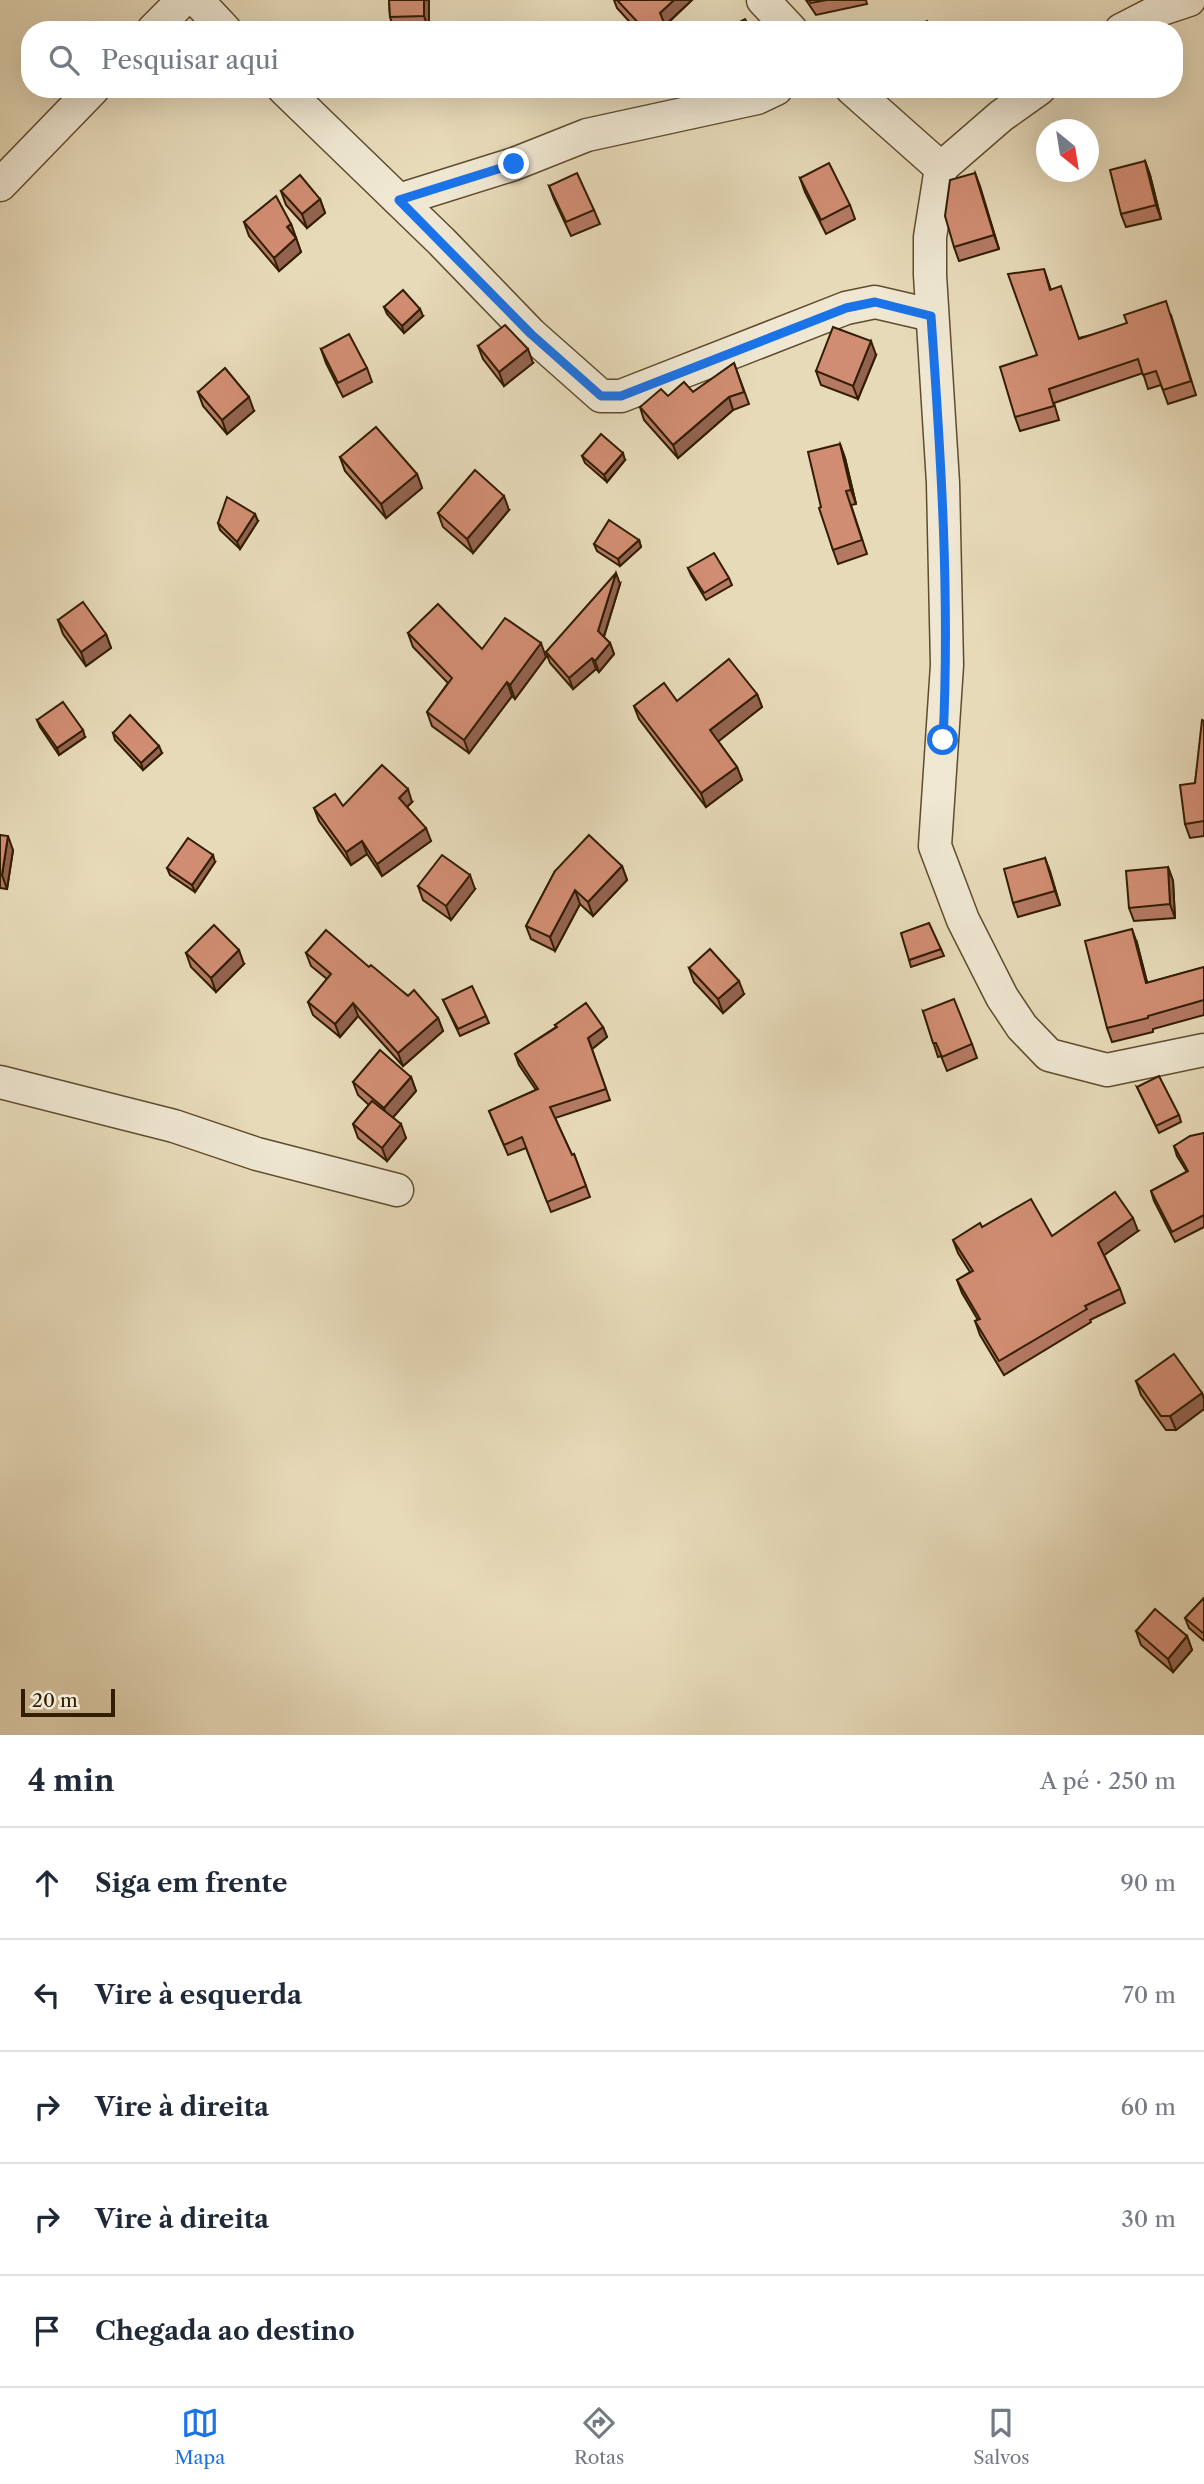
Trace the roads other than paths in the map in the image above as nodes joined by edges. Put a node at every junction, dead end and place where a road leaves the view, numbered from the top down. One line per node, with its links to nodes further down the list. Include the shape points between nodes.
1 (183, 0): 5 (street)
2 (197, 0): 6 (street)
3 (763, 0): 7 (street)
4 (1189, 0): 8 (street)
5 (162, 21)
6 (217, 21)
7 (783, 21)
8 (1139, 21)
9 (84, 98): 15 (street)
10 (293, 98): 16 (street)
11 (757, 98): 16 (street, via 587,135 514,164)
12 (862, 98): 14 (street)
13 (1027, 98): 14 (street)
14 (941, 168): 17 (street, via 930,237)
15 (0, 185)
16 (399, 200): 17 (street, via 531,334 601,396 621,396 846,308 875,302)
17 (931, 316): 18 (street, via 943,483 947,638 935,846 963,919 1002,997 1049,1055 1107,1070)
18 (1204, 1050)
19 (0, 1082): 20 (street)
20 (397, 1190)

